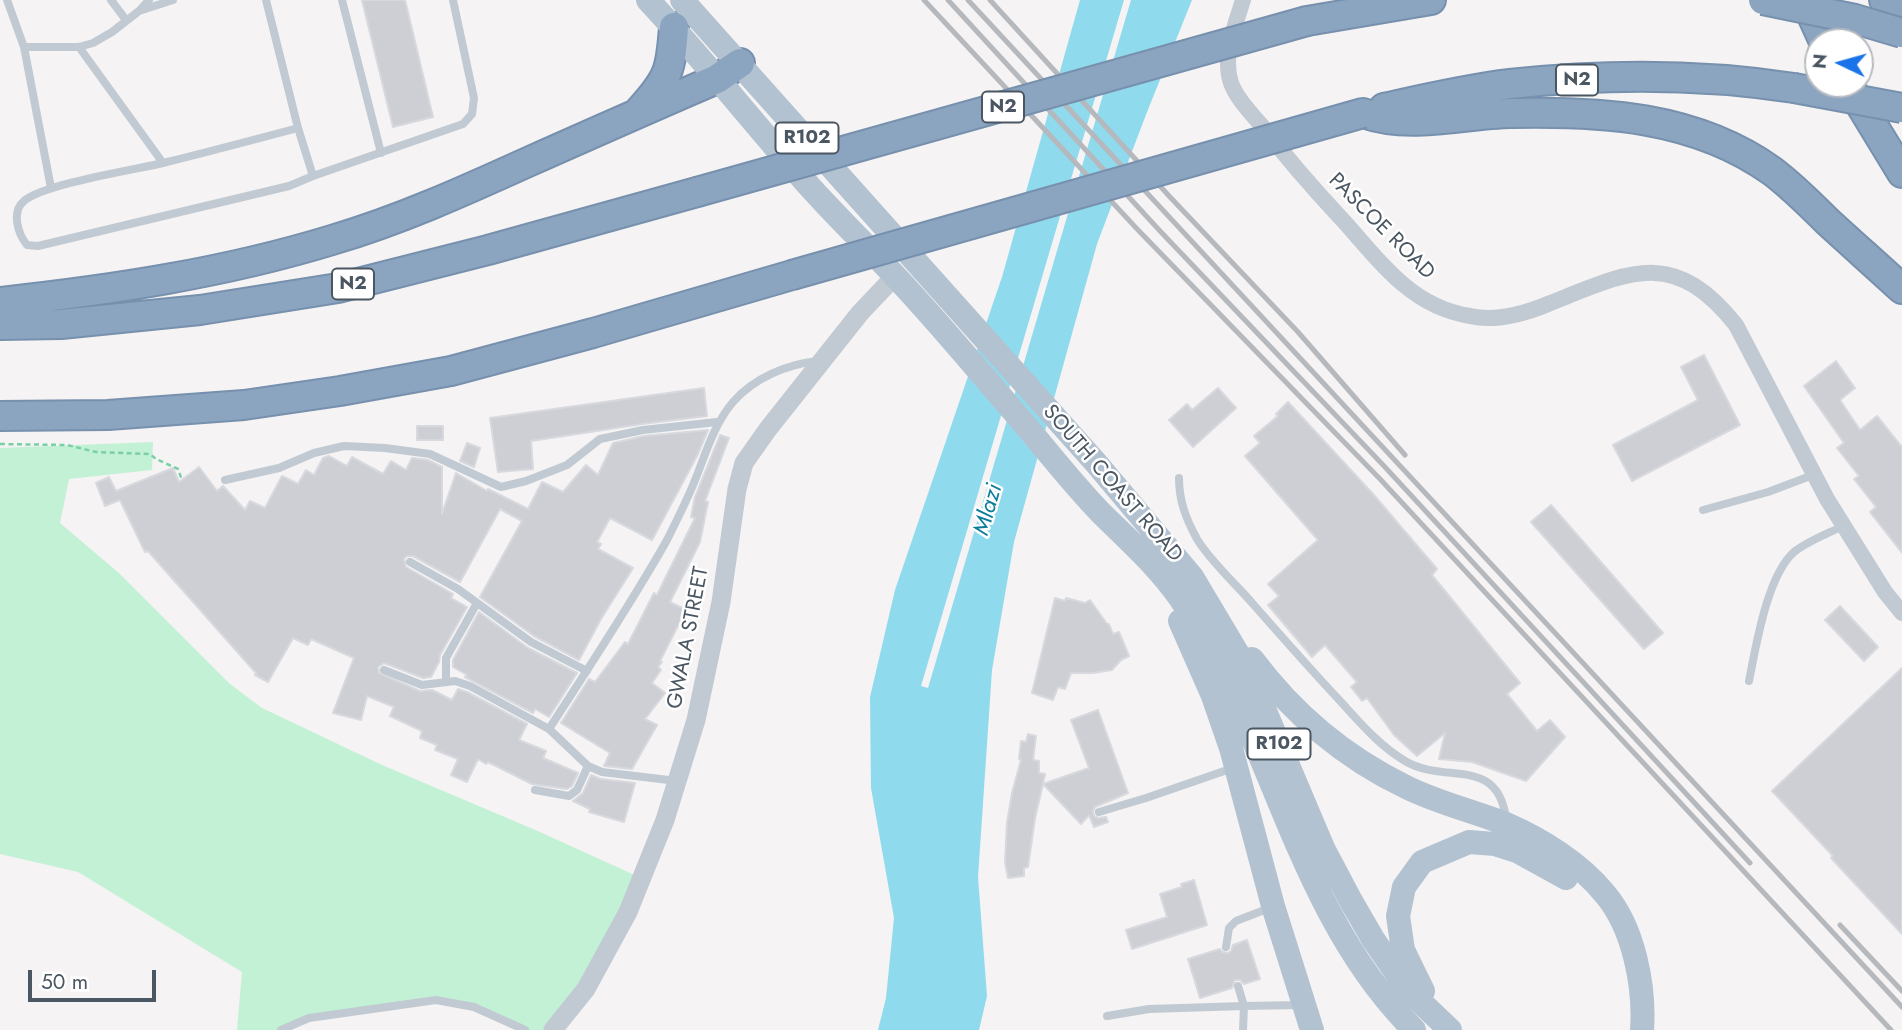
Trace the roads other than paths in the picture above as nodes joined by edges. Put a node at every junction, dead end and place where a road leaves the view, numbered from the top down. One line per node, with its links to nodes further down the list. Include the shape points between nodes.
1 (7, 0): 23 (lane)
2 (111, 0): 17 (lane)
3 (149, 0): 16 (lane)
4 (173, 0): 16 (lane)
5 (266, 0): 31 (lane)
6 (342, 0): 32 (lane)
7 (453, 0): 32 (lane, via 474,98 472,114 463,124)
8 (648, 0): 20 (main road, SOUTH COAST ROAD / R102)
9 (682, 0): 25 (main road, SOUTH COAST ROAD / R102)
10 (1242, 0): 44 (street, PASCOE ROAD, via 1228,52 1237,95 1304,179 1404,285 1436,307 1472,317 1502,317 1528,312 1634,272 1680,278 1717,302 1736,325)
11 (1350, 0): 18 (highway)
12 (1431, 0): 18 (highway, N2)
13 (1763, 0): 22 (highway, bridge)
14 (1805, 0): 21 (highway)
15 (1884, 0): 19 (highway)
16 (139, 11): 17 (lane)
17 (126, 20): 24 (lane)
18 (1307, 22): 40 (highway, N2, bridge, via 338,288 200,310 61,324)
19 (1902, 24)
20 (674, 27): 26 (main road, SOUTH COAST ROAD / R102); 30 (highway, via 668,73)
21 (1818, 28)
22 (1902, 33)
23 (24, 47): 24 (lane); 36 (lane)
24 (79, 47): 33 (lane)
25 (740, 63): 26 (highway); 51 (main road, SOUTH COAST ROAD / R102)
26 (717, 79): 30 (highway); 37 (main road, SOUTH COAST ROAD / R102, via 823,202)
27 (1856, 98): 34 (highway)
28 (1902, 108): 29 (highway, N2, bridge, via 1750,81 1605,78 1510,84)
29 (1363, 113): 38 (highway, via 1390,121 1506,113 1587,114 1681,127 1773,172); 42 (highway, N2, bridge, via 451,370 244,405 108,415)
30 (636, 115): 39 (highway, via 435,204 335,240 163,281)
31 (298, 128): 33 (lane); 35 (lane)
32 (381, 153): 35 (lane)
33 (163, 163): 36 (lane)
34 (1902, 173)
35 (313, 176): 36 (lane, via 289,186 27,245 17,226 18,212 23,201)
36 (51, 188)
37 (895, 276): 41 (street, GWALA STREET); 48 (main road, SOUTH COAST ROAD / R102)
38 (1902, 289)
39 (0, 302)
40 (0, 325)
41 (823, 360): 43 (lane, via 782,369 759,382 735,399); 61 (street, GWALA STREET, via 744,463 721,602 696,720)
42 (0, 416)
43 (718, 422): 46 (lane, via 643,429 600,439 567,465 501,487 430,454 344,446); 55 (lane, via 666,540)
44 (1813, 475): 47 (lane); 49 (street, PASCOE ROAD)
45 (1179, 478): 64 (lane, via 1185,515 1199,542 1346,707 1384,747 1409,764 1483,779 1495,786)
46 (225, 480)
47 (1703, 510)
48 (1102, 513): 60 (main road, via 1174,607 1213,696); 77 (main road, SOUTH COAST ROAD / R102, via 1140,549 1209,643 1311,875 1373,982)
49 (1843, 526): 53 (street, PASCOE ROAD); 56 (lane, via 1796,551 1783,567 1769,598)
50 (410, 562): 52 (lane)
51 (1192, 577): 64 (main road, via 1275,689 1352,757 1408,788); 71 (main road, SOUTH COAST ROAD / R102, via 1248,671 1323,848 1351,901 1408,990)
52 (477, 603): 55 (lane, via 531,642); 57 (lane, via 446,657)
53 (1902, 613)
54 (384, 670): 57 (lane, via 422,685)
55 (587, 671): 58 (lane)
56 (1749, 681)
57 (446, 682): 58 (lane, via 470,686)
58 (549, 729): 59 (lane)
59 (588, 766): 61 (lane); 62 (lane, via 577,790 569,796)
60 (1236, 766): 63 (lane); 65 (main road)
61 (677, 781): 74 (street, GWALA STREET, via 628,912 586,989)
62 (535, 790)
63 (1099, 812)
64 (1507, 825): 79 (main road, via 1573,864 1606,894 1628,935 1641,978)
65 (1273, 906): 66 (lane, via 1236,921 1229,928); 69 (main road)
66 (1227, 947)
67 (1238, 986): 68 (lane)
68 (1244, 1006): 69 (lane); 70 (lane, via 1149,1009); 75 (lane)
69 (1304, 1006): 76 (main road)
70 (1107, 1016)
71 (1447, 1028): 78 (main road, via 1403,950 1398,916 1404,887 1422,862 1469,842 1517,851 1585,890 1599,904 1610,920 1633,988)
72 (281, 1030): 73 (lane, via 309,1018 436,1000 474,1007)
73 (525, 1030)
74 (553, 1030)
75 (1243, 1030)
76 (1312, 1030)
77 (1414, 1030)
78 (1632, 1030)
79 (1642, 1030)

